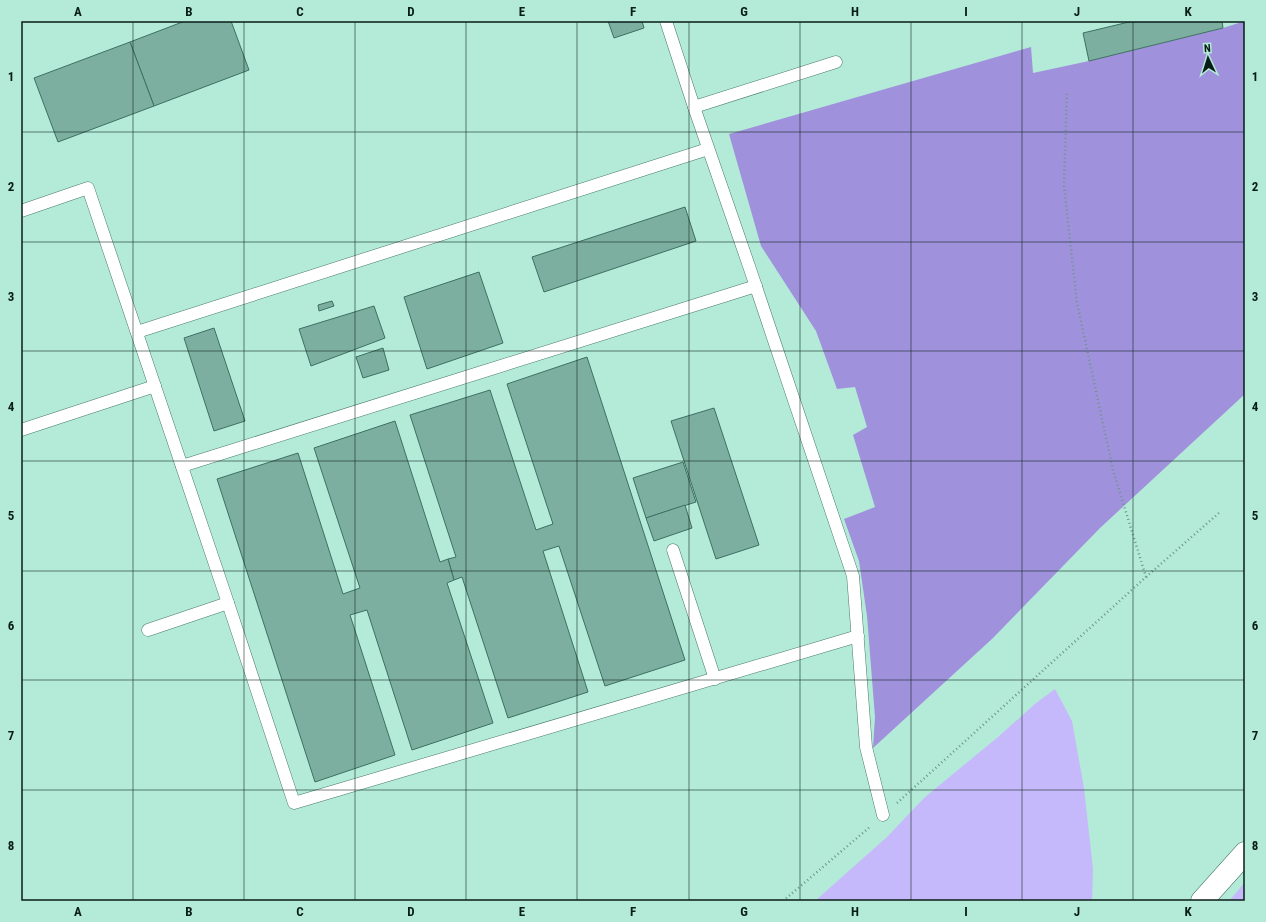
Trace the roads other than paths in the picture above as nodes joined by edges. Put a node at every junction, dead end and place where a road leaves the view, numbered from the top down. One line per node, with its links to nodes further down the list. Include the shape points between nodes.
1 (666, 21): 3 (lane)
2 (836, 62): 3 (lane)
3 (694, 107): 4 (lane)
4 (708, 149): 6 (lane); 7 (lane)
5 (21, 211): 7 (lane, via 88,188)
6 (756, 286): 10 (lane); 14 (lane, via 853,576)
7 (137, 332): 8 (lane)
8 (155, 386): 9 (lane); 10 (lane)
9 (21, 430)
10 (182, 466): 12 (lane)
11 (673, 550): 15 (lane)
12 (228, 603): 13 (lane); 15 (lane, via 294,803)
13 (148, 630)
14 (858, 636): 15 (lane); 16 (lane, via 866,747)
15 (715, 679)
16 (883, 815)
17 (1245, 853): 18 (highway)
18 (1202, 901)

